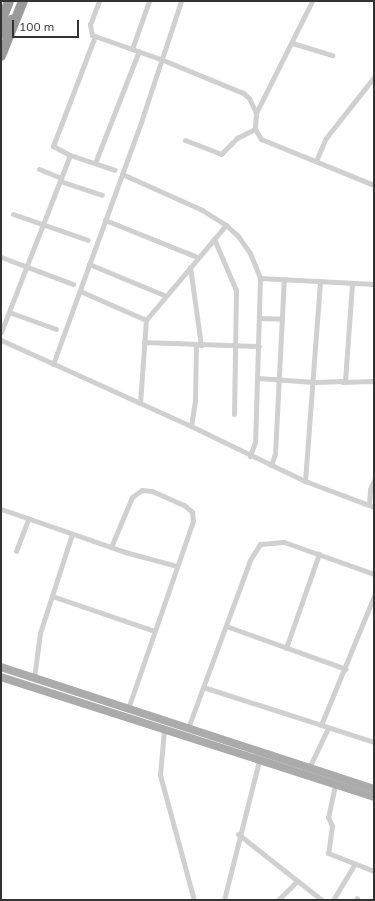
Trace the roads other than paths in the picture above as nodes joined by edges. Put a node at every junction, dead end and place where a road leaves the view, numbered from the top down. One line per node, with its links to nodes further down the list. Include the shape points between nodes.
1 (9, 1): 7 (highway)
2 (99, 1): 9 (street, via 90,24 90,33)
3 (149, 1): 11 (street)
4 (181, 1): 15 (street)
5 (312, 1): 10 (street)
6 (22, 5): 8 (highway); 14 (highway)
7 (1, 22)
8 (1, 34)
9 (95, 36): 11 (street); 20 (street, via 54,144 54,148)
10 (292, 43): 13 (street); 17 (street)
11 (132, 49): 12 (street)
12 (139, 51): 15 (street); 22 (street)
13 (332, 55)
14 (1, 56)
15 (163, 60): 17 (street, via 243,93 249,98); 25 (street)
16 (374, 77): 21 (street, via 326,138)
17 (256, 113): 18 (street)
18 (255, 129): 19 (street, via 236,138 221,154); 21 (street, via 261,139)
19 (185, 140)
20 (70, 155): 22 (street); 26 (street)
21 (316, 162): 27 (street)
22 (95, 163): 24 (street)
23 (39, 169): 26 (street)
24 (115, 170)
25 (122, 174): 30 (street); 32 (street, via 202,210)
26 (61, 179): 28 (street); 31 (street)
27 (374, 185)
28 (102, 195)
29 (13, 214): 31 (street)
30 (105, 220): 36 (street); 37 (street)
31 (43, 224): 34 (street); 38 (street)
32 (226, 225): 33 (street); 40 (street, via 244,244)
33 (214, 239): 36 (street); 57 (street, via 235,285)
34 (88, 240)
35 (1, 257): 38 (street)
36 (197, 257): 39 (street)
37 (89, 264): 46 (street); 47 (street)
38 (26, 267): 44 (street); 48 (street)
39 (190, 267): 47 (street); 56 (street)
40 (260, 278): 41 (street); 49 (street)
41 (284, 279): 42 (street); 50 (street)
42 (320, 282): 43 (street); 63 (street)
43 (352, 283): 45 (street); 64 (street, via 347,378)
44 (73, 284)
45 (374, 284)
46 (80, 290): 51 (street); 59 (street)
47 (164, 295): 51 (street)
48 (9, 312): 52 (street); 53 (street)
49 (260, 318): 50 (street); 58 (street)
50 (282, 319): 61 (street)
51 (146, 320): 55 (street)
52 (56, 329)
53 (1, 332)
54 (1, 340): 59 (street)
55 (144, 342): 56 (street); 65 (street)
56 (199, 345): 57 (street); 67 (street)
57 (235, 346): 58 (street); 66 (street)
58 (259, 346): 60 (street)
59 (54, 364): 65 (street)
60 (258, 378): 61 (street); 68 (street, via 255,442)
61 (279, 380): 63 (street); 69 (street, via 275,454)
62 (374, 381): 64 (street)
63 (314, 382): 64 (street); 71 (street)
64 (342, 382)
65 (140, 402): 67 (street)
66 (234, 414)
67 (191, 426): 68 (street)
68 (250, 456): 69 (street)
69 (271, 465): 71 (street)
70 (374, 480): 72 (street, via 370,489)
71 (305, 481): 72 (street)
72 (372, 506)
73 (1, 509): 74 (street)
74 (28, 519): 75 (street); 77 (street)
75 (72, 534): 76 (street); 81 (street)
76 (111, 547): 79 (street); 79 (street, via 132,497 142,490 152,491 184,505 192,512 194,521)
77 (16, 551)
78 (319, 554): 80 (street); 83 (street, via 284,542 260,544 250,560); 85 (street)
79 (177, 566): 84 (street)
80 (374, 574)
81 (52, 596): 84 (street); 89 (street, via 40,633)
82 (374, 596): 87 (street)
83 (226, 626): 85 (street); 90 (street)
84 (154, 631): 91 (street)
85 (286, 648): 87 (street)
86 (1, 667): 89 (main road)
87 (346, 669): 92 (street)
88 (1, 677): 95 (main road)
89 (34, 678): 91 (main road)
90 (203, 687): 92 (street); 93 (street)
91 (128, 709): 93 (main road)
92 (321, 725): 94 (street)
93 (188, 728): 98 (main road)
94 (328, 728): 96 (street); 98 (street)
95 (164, 730): 97 (main road); 106 (street, via 160,775)
96 (374, 742)
97 (259, 761): 99 (main road); 102 (street)
98 (309, 768): 100 (main road)
99 (336, 785): 101 (main road); 103 (street, via 328,817 332,826 327,851)
100 (374, 789)
101 (374, 797)
102 (238, 834): 105 (street); 107 (street)
103 (354, 865): 104 (street); 110 (street)
104 (374, 871)
105 (297, 881): 108 (street); 109 (street)
106 (194, 900)
107 (224, 900)
108 (278, 900)
109 (322, 900)
110 (333, 900)

